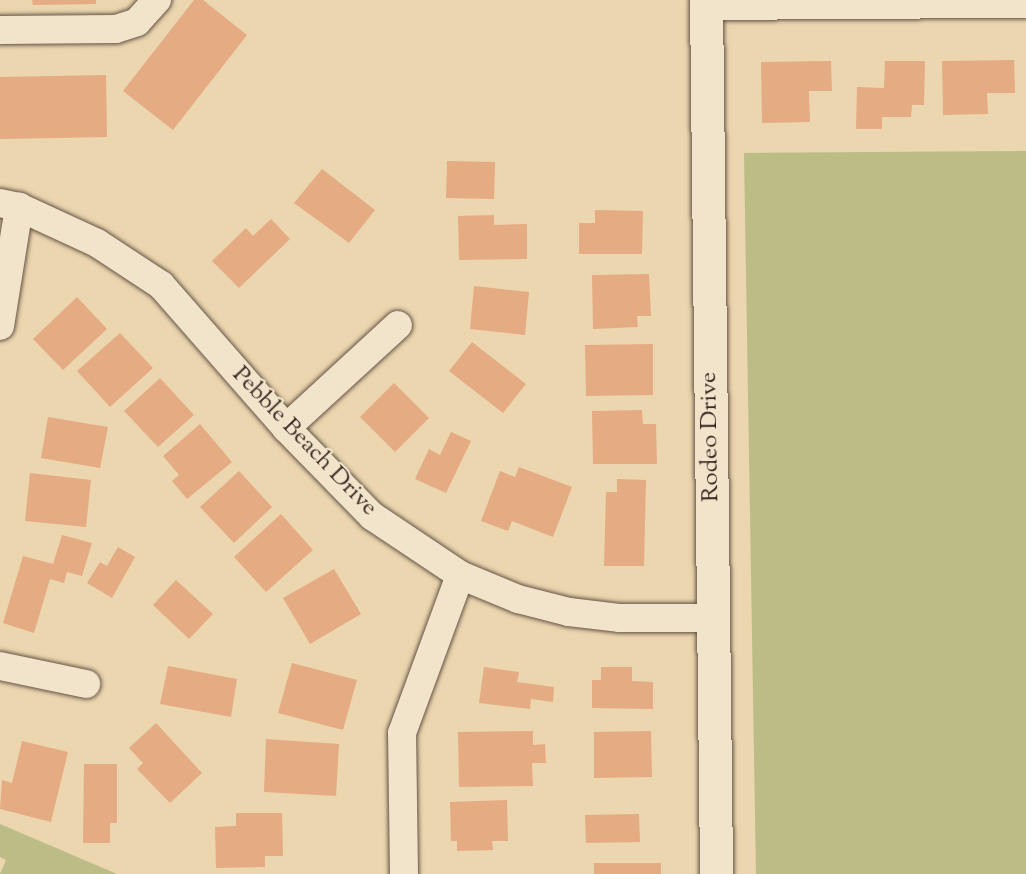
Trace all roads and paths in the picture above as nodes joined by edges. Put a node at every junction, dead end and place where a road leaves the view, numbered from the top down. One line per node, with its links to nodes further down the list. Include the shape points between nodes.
1 (157, 0): 4 (street, via 138,22 116,29)
2 (706, 3): 3 (street); 10 (street, Rodeo Drive)
3 (1026, 4)
4 (0, 30)
5 (10, 205): 7 (street); 8 (street, Pebble Beach Drive, via 97,243 161,285)
6 (398, 325): 8 (street)
7 (0, 326)
8 (286, 428): 9 (street, Pebble Beach Drive, via 372,516)
9 (460, 574): 10 (street, Pebble Beach Drive, via 518,599 568,612 619,618); 13 (street, via 402,733)
10 (713, 618): 14 (street, Rodeo Drive)
11 (0, 666): 12 (street)
12 (86, 684)
13 (404, 874)
14 (716, 874)

